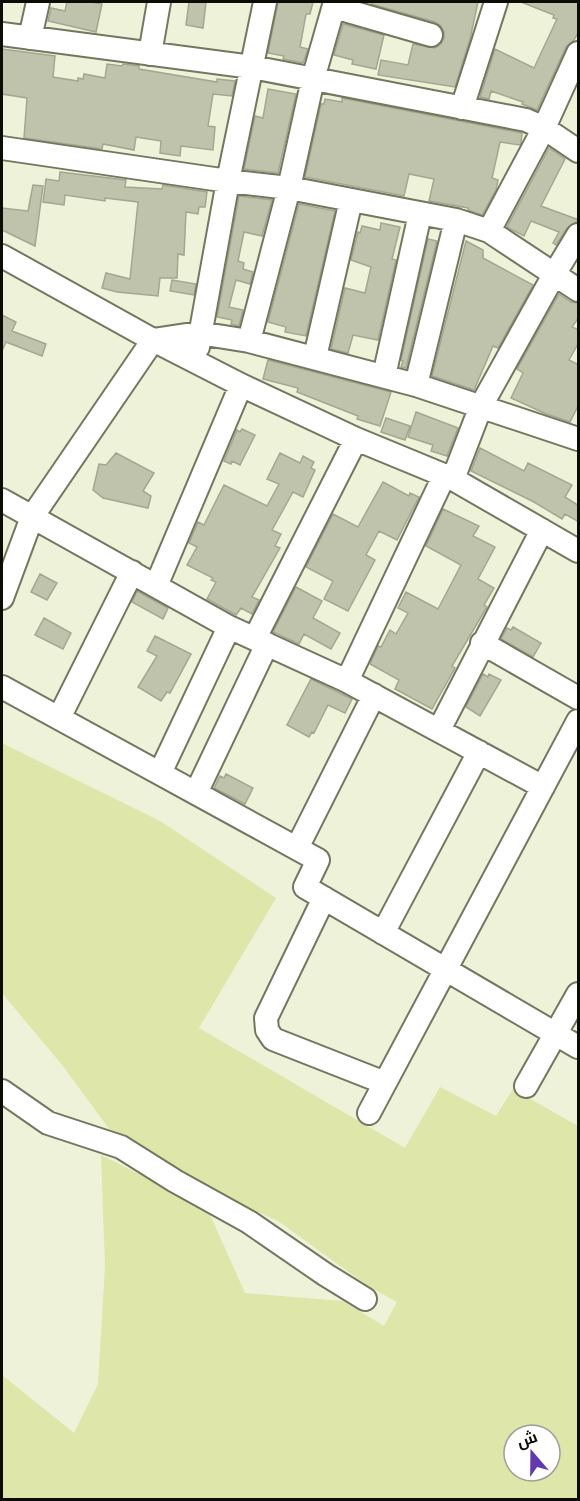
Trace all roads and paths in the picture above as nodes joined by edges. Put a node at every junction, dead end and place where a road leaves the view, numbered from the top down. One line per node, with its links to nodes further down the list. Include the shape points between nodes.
1 (38, 2): 8 (street)
2 (159, 2): 10 (street)
3 (265, 2): 11 (street)
4 (496, 2): 13 (street)
5 (335, 4): 7 (street); 12 (street)
6 (2, 34): 8 (street)
7 (431, 35)
8 (30, 38): 10 (street)
9 (579, 53): 14 (street)
10 (150, 54): 11 (street)
11 (252, 67): 12 (street); 17 (street)
12 (313, 79): 13 (street); 18 (street)
13 (462, 108): 14 (street, via 526,120)
14 (544, 128): 16 (street); 22 (street)
15 (2, 147): 17 (street)
16 (579, 150)
17 (228, 181): 18 (street); 27 (street)
18 (289, 188): 19 (street); 29 (street)
19 (351, 200): 20 (street); 30 (street)
20 (420, 214): 21 (street); 32 (street)
21 (456, 220): 22 (street); 34 (street)
22 (489, 231): 25 (street)
23 (579, 235): 25 (street)
24 (2, 256): 28 (street)
25 (555, 273): 26 (street); 35 (street)
26 (579, 290)
27 (199, 333): 28 (street); 29 (street); 31 (street)
28 (153, 340): 31 (street); 40 (street)
29 (249, 341): 30 (street)
30 (315, 357): 32 (street)
31 (196, 362): 33 (street)
32 (384, 376): 34 (street)
33 (241, 385): 36 (street); 44 (street)
34 (416, 385): 35 (street)
35 (481, 406): 37 (street); 38 (street)
36 (357, 439): 38 (street); 47 (street)
37 (579, 439)
38 (448, 478): 41 (street); 49 (street)
39 (2, 500): 40 (street)
40 (32, 517): 43 (street); 45 (street)
41 (542, 530): 42 (street); 48 (street)
42 (579, 551)
43 (132, 572): 44 (street); 53 (street)
44 (156, 586): 46 (street)
45 (2, 598)
46 (229, 627): 47 (street); 57 (street)
47 (261, 641): 49 (street); 59 (street)
48 (483, 644): 52 (street); 55 (street)
49 (347, 681): 51 (street)
50 (2, 687): 53 (street)
51 (374, 695): 55 (street); 60 (street)
52 (579, 698)
53 (59, 718): 57 (street)
54 (579, 721): 58 (street)
55 (439, 730): 56 (street)
56 (479, 752): 58 (street); 62 (street)
57 (160, 773): 59 (street)
58 (543, 787): 63 (street)
59 (196, 793): 60 (street)
60 (297, 848): 61 (street, via 318,860 305,887)
61 (324, 898): 62 (street); 67 (street, via 266,1018 267,1030 273,1039)
62 (382, 933): 63 (street)
63 (446, 970): 65 (street); 67 (street)
64 (579, 994): 65 (street)
65 (556, 1034): 66 (street); 68 (street)
66 (579, 1047)
67 (385, 1083): 70 (street)
68 (526, 1086)
69 (2, 1091): 71 (street, via 48,1123 121,1147 249,1222)
70 (369, 1113)
71 (365, 1299)

